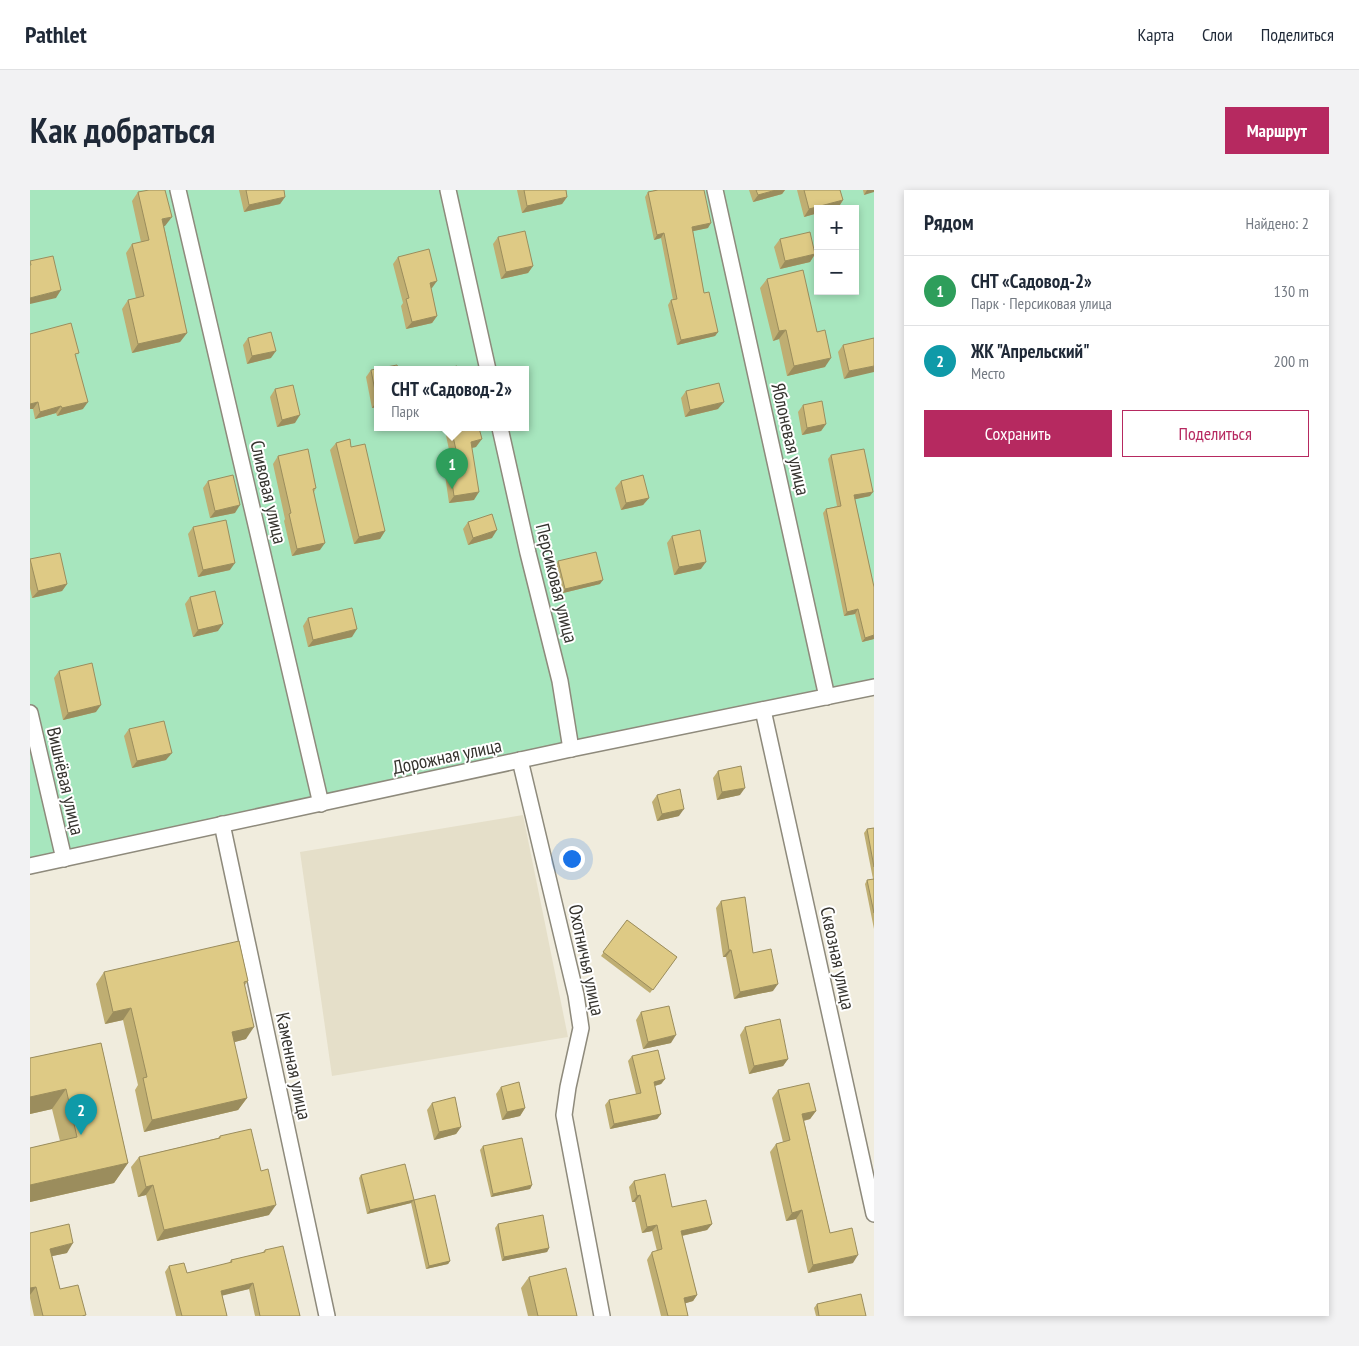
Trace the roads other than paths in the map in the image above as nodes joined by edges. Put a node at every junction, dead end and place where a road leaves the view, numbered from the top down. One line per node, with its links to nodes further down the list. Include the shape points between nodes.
1 (178, 190): 12 (street, Сливовая улица)
2 (448, 190): 4 (street)
3 (715, 190): 7 (street, Яблоневая улица)
4 (487, 366)
5 (501, 431): 10 (street, Персиковая улица, via 560,681)
6 (874, 687): 7 (street, Дорожная улица)
7 (827, 697): 8 (street, Дорожная улица)
8 (763, 710): 10 (street, Дорожная улица); 16 (street, Сквозная улица)
9 (30, 713): 14 (street, Вишнёвая улица)
10 (571, 749): 11 (street, Дорожная улица)
11 (520, 760): 12 (street, Дорожная улица); 18 (street, Охотничья улица, via 581,1028 564,1115)
12 (321, 804): 13 (street, Дорожная улица)
13 (222, 824): 14 (street, Дорожная улица); 17 (street, Каменная улица)
14 (64, 859): 15 (street, Дорожная улица)
15 (30, 866)
16 (874, 1214)
17 (327, 1316)
18 (602, 1316)

